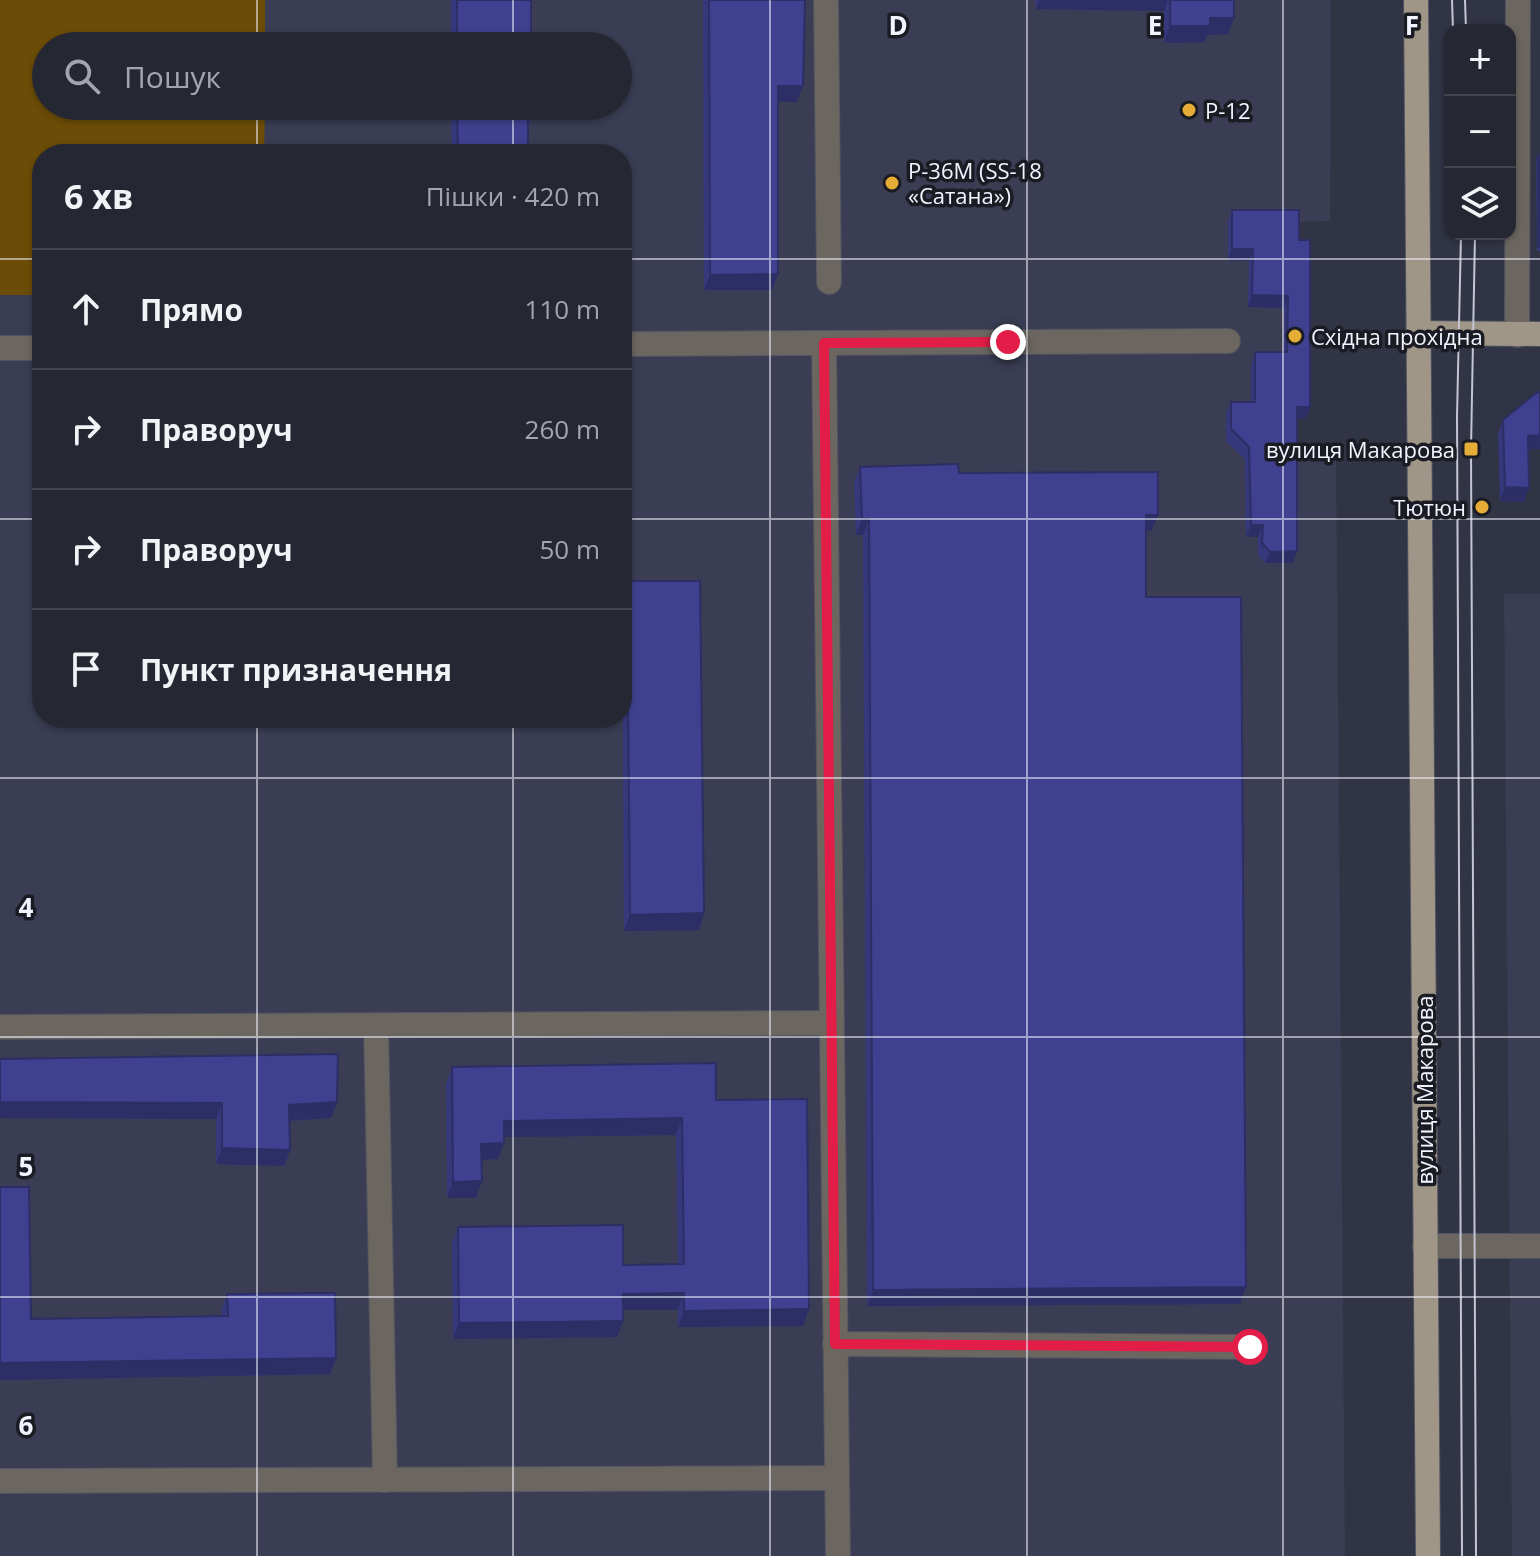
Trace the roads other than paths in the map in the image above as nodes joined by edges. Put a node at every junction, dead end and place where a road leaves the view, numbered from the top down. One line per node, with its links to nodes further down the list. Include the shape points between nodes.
1 (826, 0): 5 (lane)
2 (1416, 0): 6 (main road, вулиця Макарова)
3 (1518, 0): 4 (lane)
4 (1529, 85): 7 (lane)
5 (829, 282)
6 (1419, 333): 7 (main road); 16 (main road, вулиця Макарова)
7 (1529, 334)
8 (1228, 341): 9 (lane)
9 (824, 343): 10 (lane); 13 (lane)
10 (632, 344)
11 (0, 348): 12 (lane)
12 (32, 348)
13 (831, 1023): 14 (lane); 18 (lane)
14 (376, 1025): 15 (lane); 21 (lane)
15 (0, 1027)
16 (1425, 1246): 17 (lane); 24 (main road, вулиця Макарова)
17 (1540, 1246)
18 (835, 1344): 19 (lane); 20 (lane)
19 (1250, 1347)
20 (837, 1478): 21 (lane); 23 (lane)
21 (385, 1480): 22 (lane)
22 (0, 1481)
23 (838, 1556)
24 (1428, 1556)

